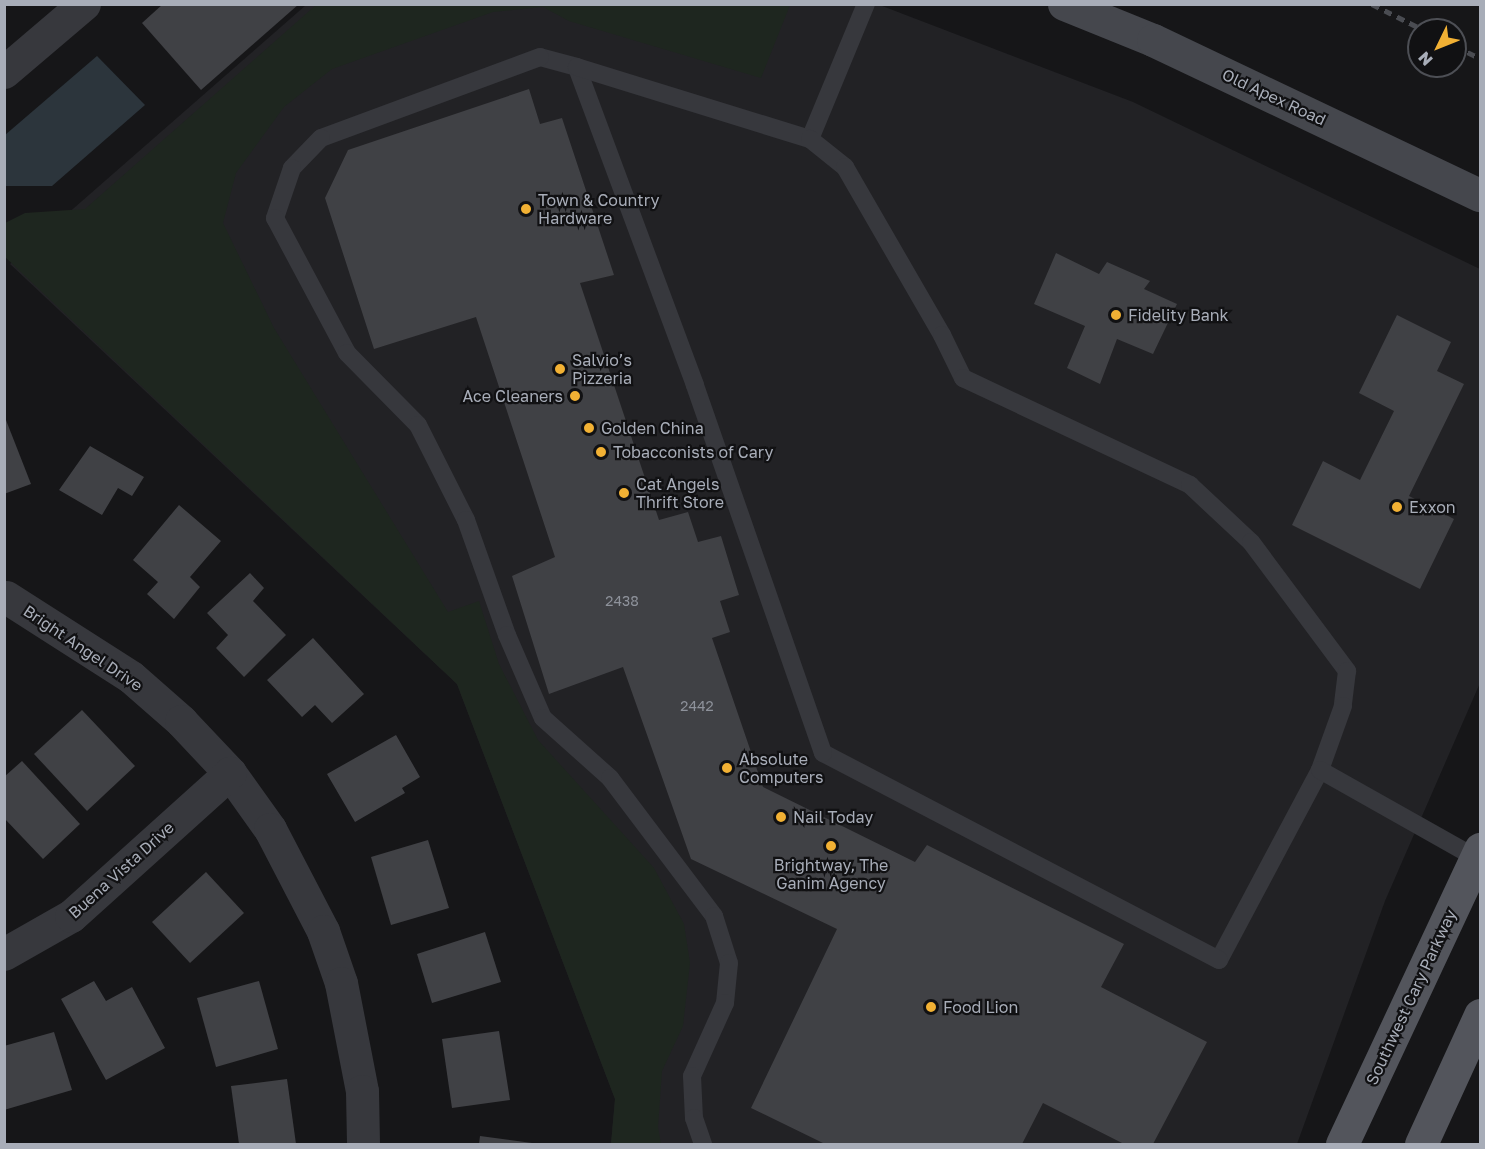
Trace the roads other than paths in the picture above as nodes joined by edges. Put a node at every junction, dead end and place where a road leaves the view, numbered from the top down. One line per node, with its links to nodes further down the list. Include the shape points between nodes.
1 (84, 4): 5 (street)
2 (866, 4): 6 (lane)
3 (1064, 4): 7 (main road, Old Apex Road, via 1153,40)
4 (578, 67): 6 (lane); 9 (lane, via 695,385 823,753 1219,960); 15 (lane, via 540,57 321,138 292,168 275,218 347,352 418,425 466,520 507,635 543,718 610,778 714,916 729,963 725,1003 692,1076 694,1118)
5 (4, 72)
6 (810, 139): 9 (lane, via 845,167 963,378 1190,485 1251,542 1347,671 1343,706)
7 (1480, 195)
8 (6, 597): 10 (street, Bright Angel Drive, via 131,677 181,721)
9 (1320, 770): 11 (lane)
10 (230, 773): 12 (street, Buena Vista Drive, via 71,916); 14 (street, Bright Angel Drive, via 270,829 324,931 354,1038 362,1091)
11 (1479, 856): 16 (main road, Southwest Cary Parkway)
12 (4, 954)
13 (1480, 1015): 17 (main road)
14 (363, 1144)
15 (703, 1144)
16 (1342, 1144)
17 (1421, 1144)

